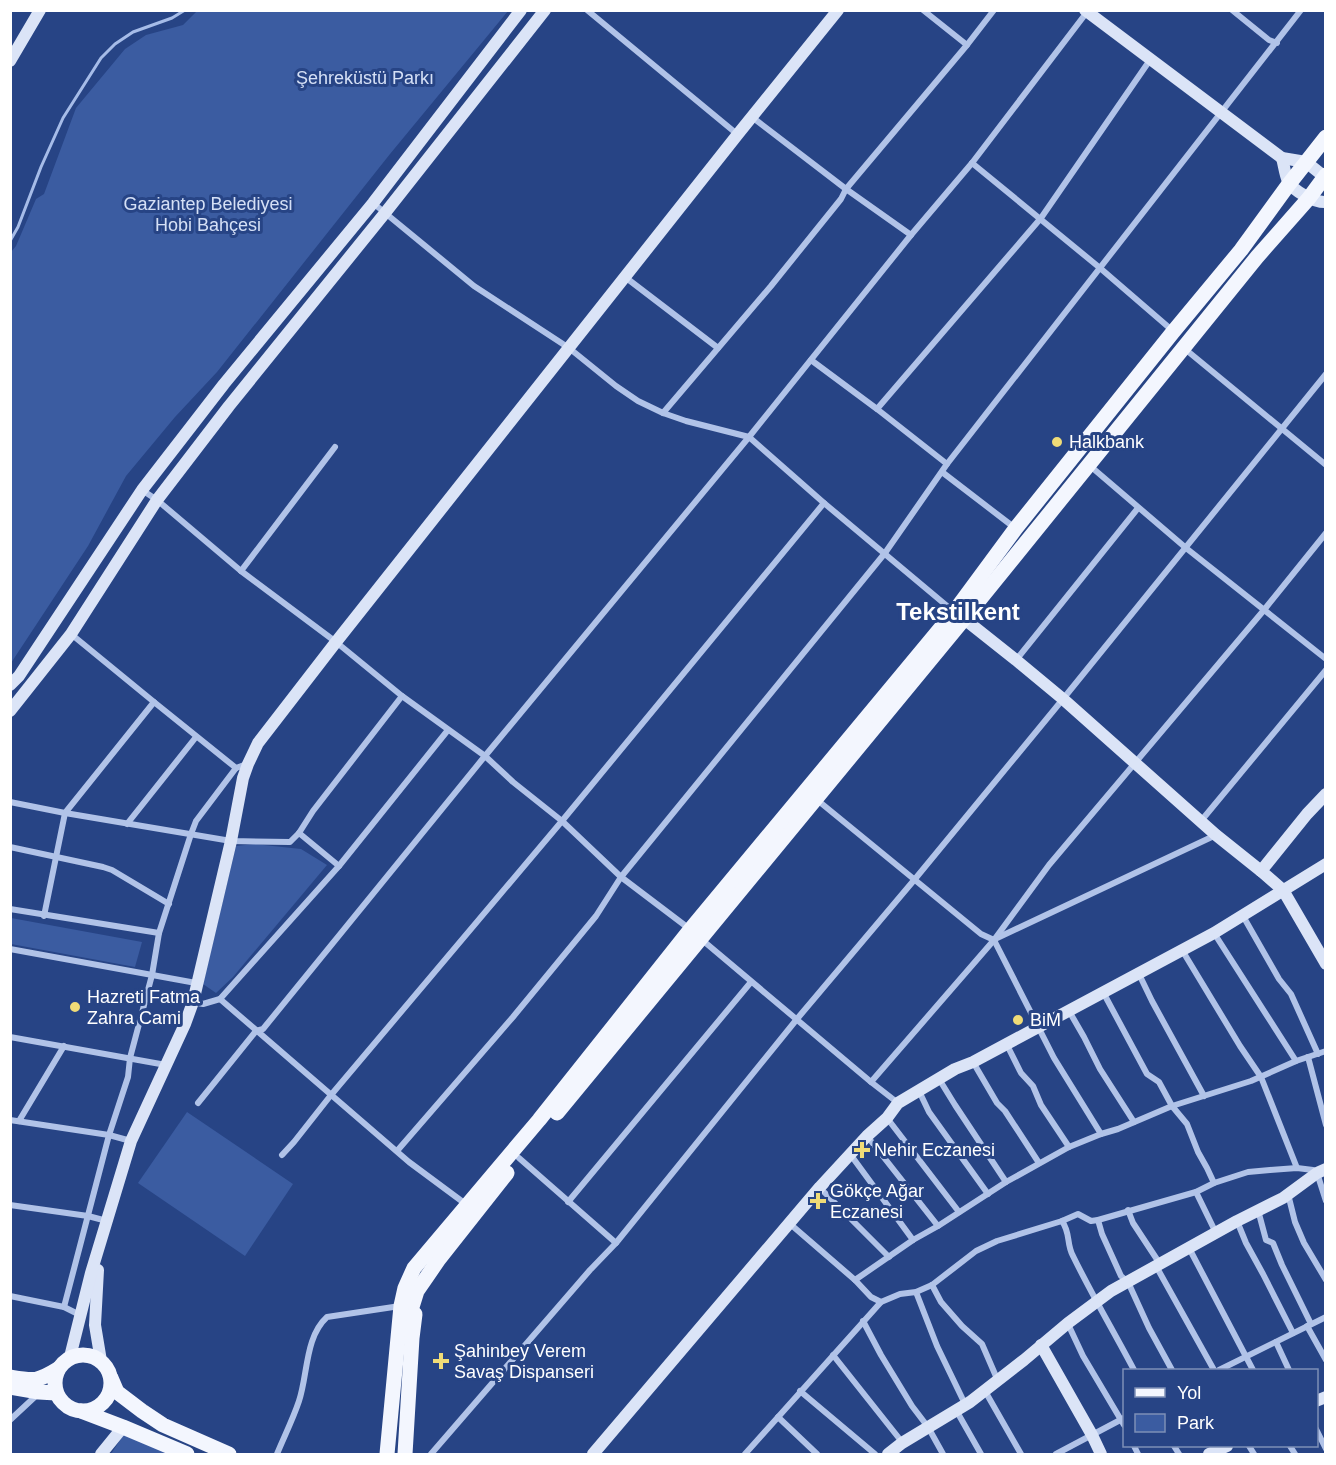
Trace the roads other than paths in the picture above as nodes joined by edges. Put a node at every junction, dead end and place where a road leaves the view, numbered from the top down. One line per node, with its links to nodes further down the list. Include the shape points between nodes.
1 (40, 10): 13 (street)
2 (521, 10): 27 (street)
3 (545, 10): 28 (street)
4 (587, 10): 17 (street)
5 (838, 10): 16 (street)
6 (923, 10): 12 (street)
7 (994, 10): 12 (street)
8 (1232, 10): 11 (street)
9 (1301, 10): 11 (street)
10 (1087, 11): 14 (street); 21 (street)
11 (1277, 43): 15 (street)
12 (968, 45): 24 (street)
13 (10, 60)
14 (1149, 60): 15 (street); 29 (street)
15 (1222, 114): 19 (street); 31 (street)
16 (752, 117): 17 (street); 24 (street)
17 (738, 134): 32 (street)
18 (1326, 138): 20 (main road)
19 (1282, 158): 20 (street); 23 (street)
20 (1306, 162): 22 (street); 23 (main road)
21 (972, 163): 29 (street); 30 (street)
22 (1325, 177): 25 (main road)
23 (1289, 184): 25 (street); 33 (main road)
24 (846, 189): 30 (street); 35 (street)
25 (1309, 198): 26 (street); 36 (main road)
26 (1326, 202)
27 (373, 203): 28 (street); 48 (street)
28 (386, 213): 34 (street, via 474,286); 49 (street)
29 (1041, 218): 31 (street); 39 (street)
30 (911, 235): 37 (street)
31 (1100, 268): 33 (street); 44 (street)
32 (625, 277): 34 (street); 35 (street)
33 (1173, 332): 52 (main road)
34 (569, 348): 40 (street, via 616,386); 60 (street)
35 (718, 348): 40 (street)
36 (1184, 348): 41 (street); 45 (main road)
37 (811, 360): 39 (street); 42 (street)
38 (1326, 374): 41 (street)
39 (877, 409): 44 (street)
40 (663, 413): 42 (street)
41 (1282, 428): 46 (street); 54 (street)
42 (749, 437): 50 (street); 71 (street)
43 (335, 447): 56 (street)
44 (947, 464): 47 (street)
45 (1088, 464): 51 (street); 58 (main road)
46 (1326, 465)
47 (942, 472): 52 (street); 55 (street)
48 (142, 490): 49 (street); 64 (street)
49 (157, 500): 56 (street); 59 (street)
50 (824, 503): 55 (street); 79 (street)
51 (1138, 508): 54 (street); 62 (street)
52 (1016, 528): 58 (main road)
53 (1326, 533): 57 (street)
54 (1186, 548): 57 (street); 66 (street)
55 (885, 553): 58 (street); 90 (street)
56 (242, 571): 60 (street)
57 (1264, 610): 61 (street); 72 (street)
58 (959, 615): 62 (street); 75 (main road); 99 (main road)
59 (71, 634): 67 (street); 68 (street)
60 (336, 642): 65 (street); 73 (street)
61 (1326, 659)
62 (1016, 660): 66 (street)
63 (1326, 670): 78 (street)
64 (10, 685)
65 (402, 696): 69 (street); 81 (street)
66 (1063, 699): 72 (street); 91 (street)
67 (154, 702): 70 (street); 77 (street)
68 (10, 711)
69 (448, 730): 71 (street); 88 (street)
70 (196, 737): 73 (street); 80 (street)
71 (484, 756): 79 (street); 114 (street, via 263,1029)
72 (1135, 763): 78 (street); 100 (street, via 1049,865)
73 (242, 766): 82 (street, via 196,821); 84 (street)
74 (1326, 794): 89 (street)
75 (816, 799): 91 (street); 99 (main road)
76 (10, 802): 77 (street)
77 (65, 813): 80 (street); 86 (street)
78 (1201, 820): 83 (street)
79 (562, 821): 90 (street); 129 (street)
80 (127, 824): 82 (street)
81 (299, 833): 84 (street, via 290,842); 88 (street)
82 (191, 834): 84 (street); 93 (street)
83 (1216, 835): 89 (street); 100 (street)
84 (231, 841): 107 (street)
85 (10, 847): 86 (street)
86 (56, 856): 93 (street, via 112,870); 95 (street)
87 (1326, 864): 92 (street)
88 (339, 866): 109 (street)
89 (1261, 871): 92 (street)
90 (621, 877): 99 (street); 144 (street, via 596,916)
91 (915, 879): 100 (street, via 981,934); 112 (street)
92 (1283, 890): 96 (street); 103 (street)
93 (169, 904): 97 (street)
94 (10, 909): 95 (street)
95 (45, 916): 97 (street)
96 (1243, 916): 98 (street); 119 (street, via 1291,993)
97 (159, 933): 105 (street)
98 (1214, 933): 102 (street); 122 (street)
99 (696, 934): 106 (street); 147 (main road); 160 (main road)
100 (994, 940): 113 (street); 127 (street)
101 (10, 949): 105 (street)
102 (1182, 950): 104 (street); 125 (street)
103 (1326, 964)
104 (1138, 972): 108 (street); 130 (street)
105 (152, 975): 107 (street); 121 (street)
106 (751, 982): 112 (street); 158 (street)
107 (196, 983): 110 (street)
108 (1103, 992): 111 (street); 133 (street, via 1147,1074 1159,1082)
109 (220, 999): 110 (street, via 204,1004); 114 (street)
110 (193, 1002): 124 (street)
111 (1068, 1010): 113 (street); 137 (street)
112 (796, 1019): 127 (street); 174 (street)
113 (1038, 1026): 116 (street); 139 (street)
114 (256, 1031): 129 (street); 131 (street)
115 (10, 1037): 117 (street)
116 (1006, 1043): 123 (street); 143 (street)
117 (64, 1046): 121 (street); 136 (street)
118 (1326, 1051): 119 (street)
119 (1318, 1054): 120 (street)
120 (1308, 1057): 122 (street); 138 (street)
121 (130, 1058): 124 (street); 140 (street, via 128,1077)
122 (1296, 1061): 125 (street)
123 (973, 1062): 126 (street); 148 (street)
124 (166, 1065): 142 (street)
125 (1261, 1077): 130 (street); 149 (street)
126 (939, 1079): 128 (street); 151 (street)
127 (871, 1082): 132 (street)
128 (919, 1091): 132 (street); 155 (street, via 935,1121)
129 (331, 1095): 144 (street); 146 (street)
130 (1204, 1095): 133 (street)
131 (198, 1103)
132 (898, 1103): 134 (street)
133 (1172, 1106): 137 (street); 152 (street, via 1187,1124)
134 (886, 1118): 141 (street); 163 (street)
135 (10, 1120): 136 (street)
136 (19, 1121): 140 (street)
137 (1134, 1122): 139 (street)
138 (1326, 1125)
139 (1101, 1134): 143 (street)
140 (109, 1135): 142 (street); 164 (street)
141 (867, 1136): 145 (street); 170 (street)
142 (131, 1141): 166 (street)
143 (1069, 1147): 148 (street)
144 (397, 1151): 160 (street)
145 (850, 1154): 153 (street); 172 (street)
146 (282, 1155)
147 (519, 1158): 158 (street); 178 (main road)
148 (1039, 1163): 151 (street)
149 (1297, 1168): 150 (street); 152 (street, via 1248,1172)
150 (1321, 1171): 156 (street); 157 (street)
151 (1006, 1182): 155 (street)
152 (1214, 1184): 154 (street)
153 (819, 1187): 169 (street); 176 (street)
154 (1196, 1192): 161 (street); 171 (street)
155 (988, 1194): 163 (street)
156 (1288, 1194): 162 (street); 180 (street, via 1304,1243)
157 (1326, 1201)
158 (568, 1202): 174 (street)
159 (10, 1204): 164 (street)
160 (467, 1205): 183 (main road, via 414,1268)
161 (1128, 1210): 165 (street); 177 (street)
162 (1258, 1210): 168 (street); 194 (street, via 1266,1240 1273,1243)
163 (959, 1212): 170 (street)
164 (88, 1216): 166 (street); 188 (street)
165 (1098, 1220): 167 (street, via 1078,1214); 181 (street, via 1121,1276)
166 (108, 1221): 173 (street)
167 (1062, 1221): 182 (street, via 976,1251); 186 (street, via 1067,1228 1069,1248)
168 (1237, 1221): 171 (street); 195 (street)
169 (789, 1223): 179 (street); 240 (street)
170 (938, 1226): 172 (street)
171 (1216, 1233): 175 (street)
172 (913, 1240): 176 (street)
173 (102, 1242): 190 (street); 203 (street, via 95,1325)
174 (616, 1243): 239 (street)
175 (1189, 1248): 177 (street); 201 (street)
176 (889, 1257): 179 (street)
177 (1158, 1265): 181 (street); 207 (street)
178 (426, 1278): 196 (main road, via 417,1291); 238 (main road, via 413,1328)
179 (855, 1280): 187 (street)
180 (1326, 1280)
181 (1128, 1282): 186 (street); 206 (street)
182 (932, 1285): 184 (street); 213 (street, via 941,1302 982,1344)
183 (405, 1288): 189 (main road); 196 (main road)
184 (916, 1292): 187 (street); 219 (street)
185 (10, 1296): 188 (street)
186 (1097, 1301): 193 (street); 205 (street)
187 (881, 1302): 192 (street)
188 (64, 1306): 190 (street)
189 (402, 1306): 235 (street, via 327,1317 320,1324 299,1400); 236 (main road)
190 (81, 1316): 200 (street)
191 (1326, 1317): 194 (street)
192 (863, 1321): 199 (street); 226 (street)
193 (1068, 1323): 198 (street); 222 (street, via 1083,1356)
194 (1309, 1325): 195 (street); 202 (street)
195 (1293, 1333): 197 (street)
196 (404, 1336): 237 (main road)
197 (1276, 1342): 201 (street); 210 (street)
198 (1041, 1345): 213 (street); 228 (street)
199 (833, 1355): 215 (street); 230 (street)
200 (70, 1357): 203 (main road, via 86,1354); 204 (main road)
201 (1246, 1357): 208 (street); 209 (street)
202 (1326, 1360)
203 (101, 1361): 211 (main road)
204 (58, 1369): 212 (main road, via 42,1379); 218 (main road)
205 (1133, 1369)
206 (1171, 1369)
207 (1213, 1369)
208 (1223, 1369)
209 (1252, 1369)
210 (1288, 1369)
211 (110, 1376): 220 (main road, via 105,1401); 234 (main road, via 117,1392 142,1412)
212 (10, 1377)
213 (998, 1382): 216 (street)
214 (10, 1387): 217 (main road)
215 (800, 1391): 221 (street); 243 (street)
216 (985, 1391): 219 (street); 246 (street)
217 (39, 1392): 218 (main road); 223 (street)
218 (56, 1392): 220 (main road, via 61,1402)
219 (961, 1408): 226 (street); 245 (street)
220 (81, 1412): 225 (main road)
221 (778, 1417): 241 (street); 242 (street)
222 (1123, 1419)
223 (10, 1420)
224 (1123, 1421): 228 (street)
225 (123, 1427): 232 (street); 233 (main road)
226 (928, 1427): 230 (street); 244 (street)
227 (1318, 1431): 229 (street)
228 (1092, 1435): 231 (street); 247 (street)
229 (1326, 1449)
230 (897, 1450)
231 (1059, 1454)
232 (100, 1455)
233 (187, 1455)
234 (229, 1455)
235 (277, 1455)
236 (387, 1455)
237 (394, 1455)
238 (405, 1455)
239 (430, 1455)
240 (593, 1455)
241 (745, 1455)
242 (817, 1455)
243 (875, 1455)
244 (943, 1455)
245 (981, 1455)
246 (1021, 1455)
247 (1101, 1455)

